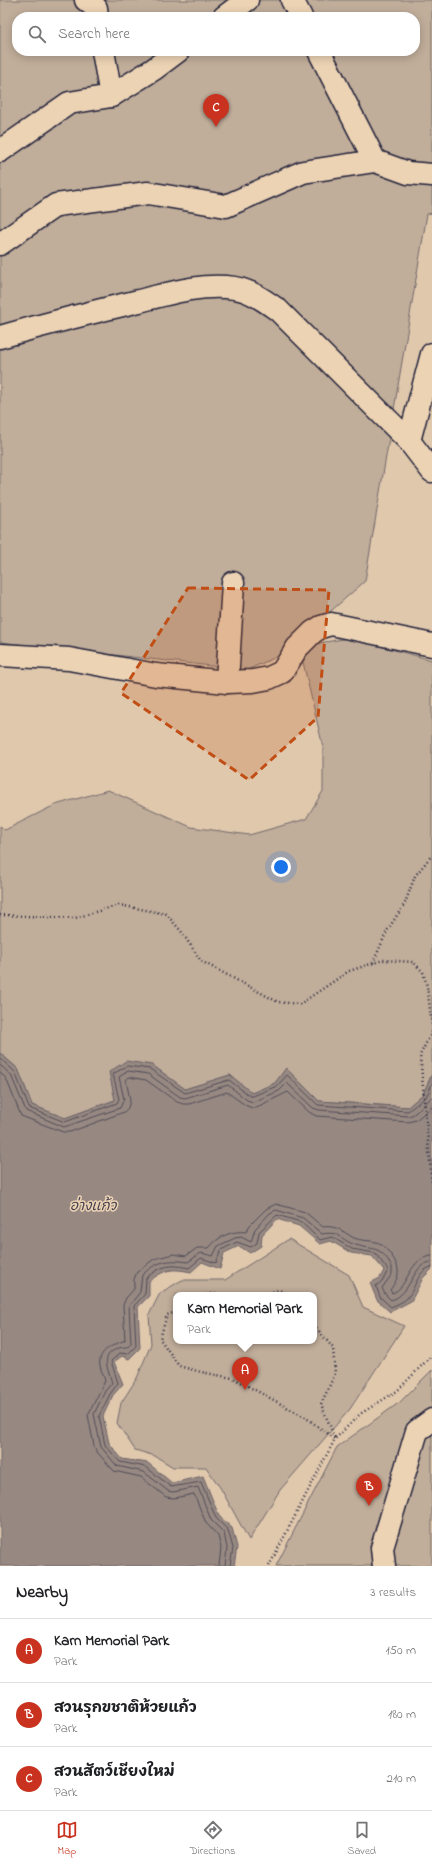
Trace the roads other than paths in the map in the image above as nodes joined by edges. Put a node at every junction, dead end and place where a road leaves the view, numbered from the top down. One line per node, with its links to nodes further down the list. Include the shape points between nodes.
1 (86, 0): 4 (street, via 96,8)
2 (247, 0): 5 (street)
3 (292, 0): 6 (street)
4 (96, 12)
5 (231, 12)
6 (298, 12)
7 (104, 56): 10 (street)
8 (171, 56): 10 (street)
9 (322, 56): 12 (street)
10 (111, 96): 11 (street, via 69,103)
11 (0, 150)
12 (375, 161): 13 (street, via 408,173); 14 (street, via 303,172 226,206 148,193 56,205)
13 (432, 176)
14 (0, 244)
15 (0, 336): 17 (street, via 186,290 210,286 236,288 258,296 278,310)
16 (432, 354): 17 (street)
17 (409, 441): 18 (street)
18 (432, 471)
19 (232, 583): 22 (street)
20 (432, 644): 22 (street, via 331,624 313,632 297,648 282,672 253,681)
21 (0, 655): 22 (street, via 69,659 156,675)
22 (226, 682)
23 (432, 1420): 24 (street, via 417,1431 382,1548)
24 (384, 1566)

